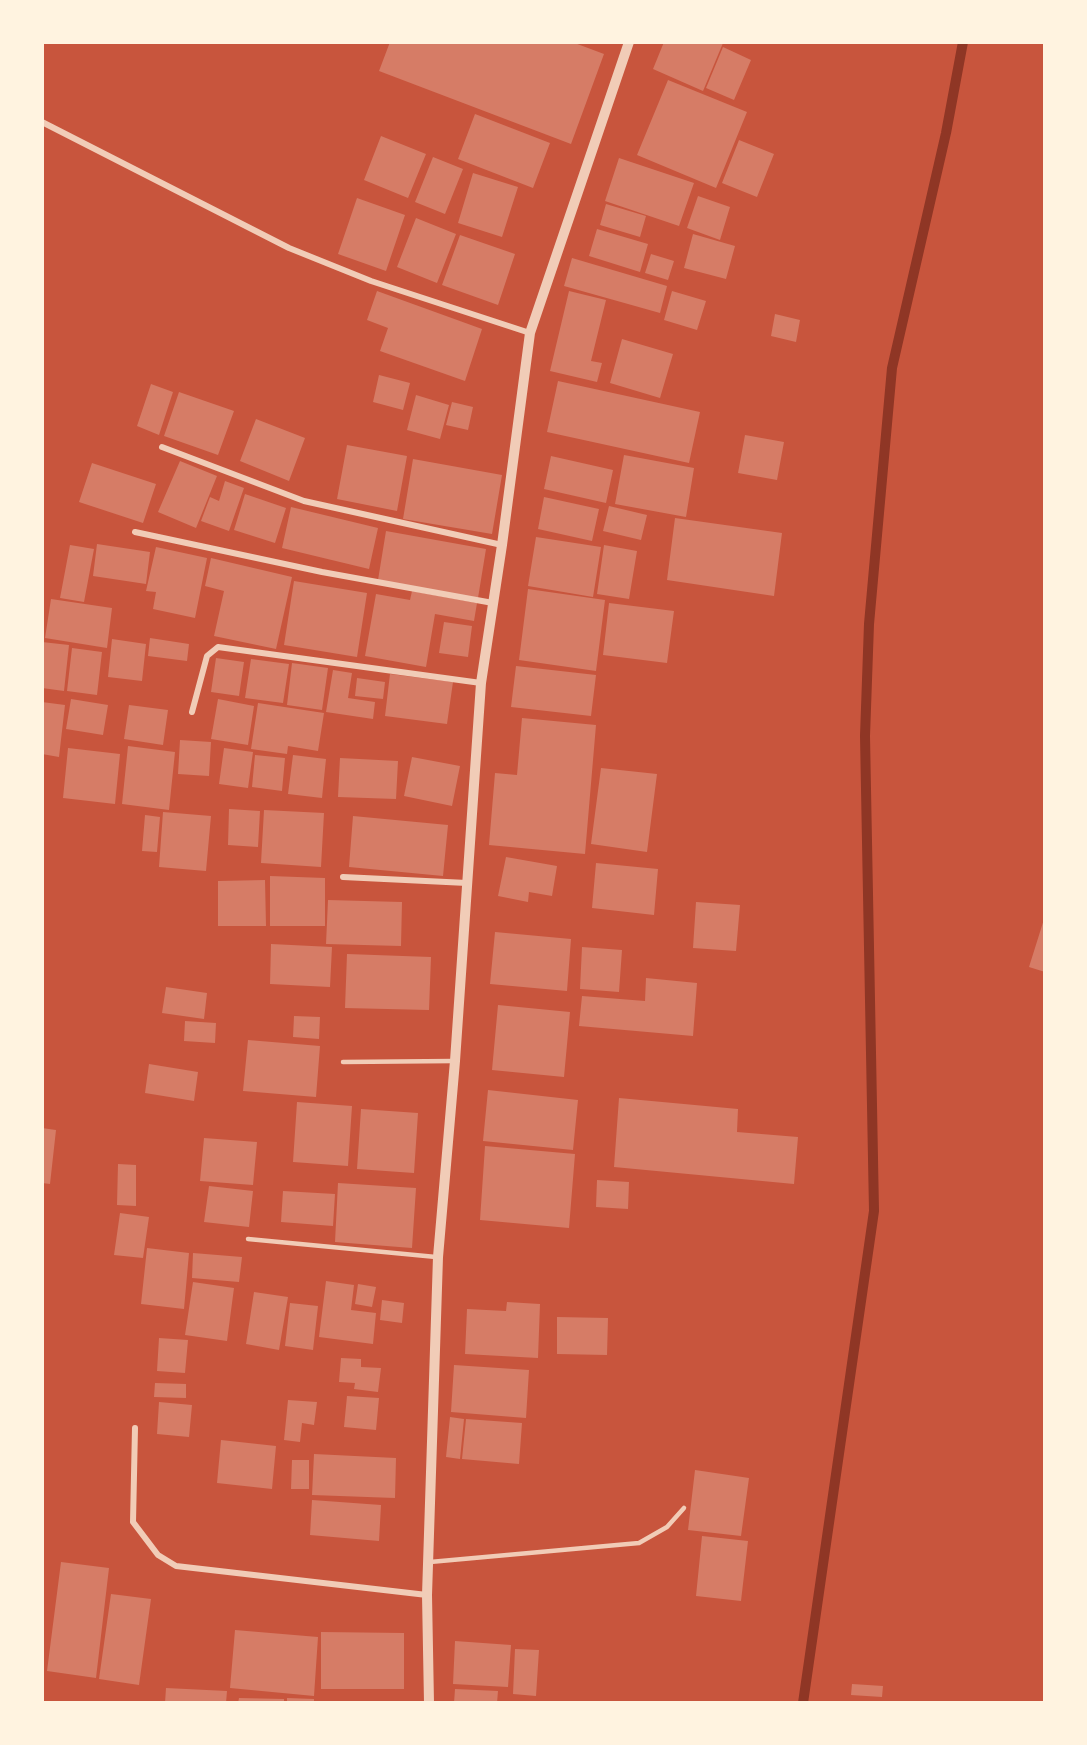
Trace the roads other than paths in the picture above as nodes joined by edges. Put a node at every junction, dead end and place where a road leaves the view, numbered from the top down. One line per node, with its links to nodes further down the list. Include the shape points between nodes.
1 (629, 42): 3 (street)
2 (42, 122): 3 (street, via 289,248 371,281)
3 (530, 333): 6 (street)
4 (162, 447): 6 (street, via 304,501)
5 (135, 532): 7 (street)
6 (502, 545): 7 (street)
7 (493, 603): 8 (street)
8 (481, 683): 9 (street, via 218,647 207,656); 11 (street)
9 (192, 712)
10 (343, 877): 11 (street)
11 (467, 883): 12 (street)
12 (455, 1061): 13 (lane); 15 (street)
13 (343, 1062)
14 (248, 1239): 15 (lane)
15 (438, 1257): 18 (street)
16 (135, 1428): 19 (street, via 133,1522 158,1555 176,1566)
17 (684, 1508): 18 (lane, via 667,1527 639,1543)
18 (430, 1562): 19 (street)
19 (427, 1594): 20 (street)
20 (429, 1703)

